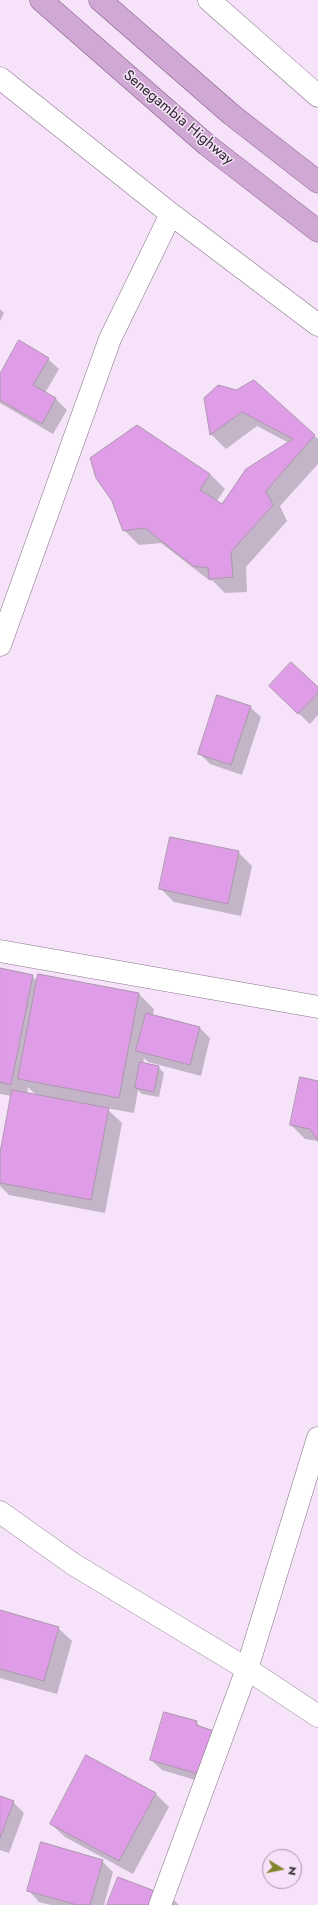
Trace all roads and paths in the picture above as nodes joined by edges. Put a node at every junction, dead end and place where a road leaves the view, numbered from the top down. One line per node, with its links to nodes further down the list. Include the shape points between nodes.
1 (41, 0): 8 (main road, Senegambia Highway, via 207,145)
2 (100, 0): 6 (main road, via 232,115)
3 (209, 0): 5 (street)
4 (0, 78): 7 (street)
5 (318, 96)
6 (318, 182)
7 (171, 214): 9 (street); 10 (street, via 110,339)
8 (318, 231)
9 (318, 325)
10 (0, 645)
11 (0, 951): 12 (street)
12 (318, 1007)
13 (318, 1438): 15 (street)
14 (0, 1512): 15 (street, via 73,1564)
15 (246, 1669): 16 (street); 17 (street)
16 (318, 1716)
17 (160, 1905)

